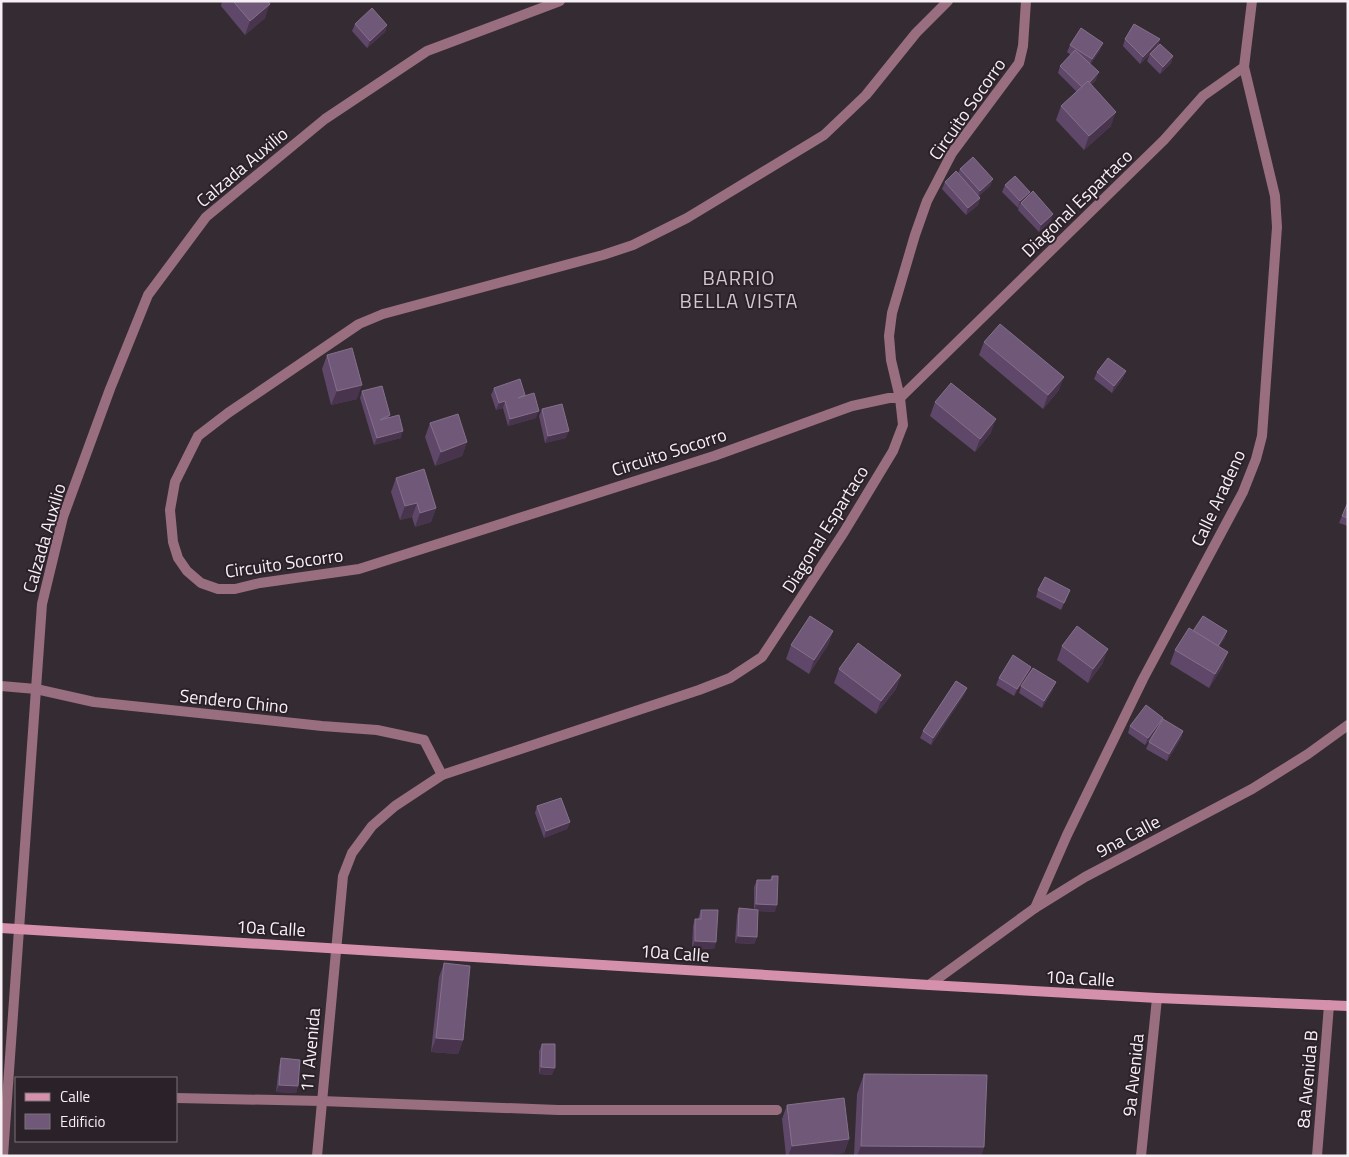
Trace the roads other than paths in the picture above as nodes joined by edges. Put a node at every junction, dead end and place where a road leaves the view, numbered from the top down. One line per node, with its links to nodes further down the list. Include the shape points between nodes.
1 (560, 1): 8 (street, Calzada Auxilio, via 427,51 325,119 206,217 148,295 63,517 42,604)
2 (948, 1): 6 (street, Circuito Socorro, via 916,33 866,95 824,135 686,218 633,245 602,256 383,314 359,324 228,413 198,436 176,482 170,510 173,542 187,571 202,583 218,589 359,569 714,456 852,406)
3 (1026, 1): 6 (street, Circuito Socorro, via 1023,46 1018,63 952,153 927,201 915,234 892,313 889,336)
4 (1252, 1): 5 (street)
5 (1244, 67): 6 (street, Diagonal Espartaco, via 1203,96 1164,140); 11 (street, Calle Aradeno, via 1275,196 1277,227 1260,448 1243,492 1143,680 1067,834)
6 (900, 398): 10 (street, Diagonal Espartaco, via 903,425 893,451 762,657 730,678 699,690)
7 (1, 686): 8 (street, Sendero Chino)
8 (36, 689): 10 (street, Sendero Chino, via 94,702 377,730 424,740); 13 (street, Calzada Auxilio)
9 (1348, 725): 11 (street, 9na Calle, via 1252,789 1086,877)
10 (442, 775): 14 (street, Diagonal Espartaco, via 395,806 372,826 352,853 343,876)
11 (1035, 908): 15 (street, 9na Calle)
12 (1, 928): 13 (street, 10a Calle)
13 (19, 929): 14 (street, 10a Calle); 19 (street, Calzada Auxilio)
14 (335, 948): 15 (street, 10a Calle); 21 (street, 11 Avenida)
15 (929, 985): 16 (street, 10a Calle)
16 (1157, 998): 17 (street, 10a Calle); 25 (street, 9a Avenida)
17 (1329, 1005): 18 (street, 10a Calle); 26 (street, 8a Avenida B)
18 (1348, 1006)
19 (8, 1095): 23 (street, Calzada Auxilio)
20 (178, 1098): 21 (street)
21 (321, 1101): 22 (street, via 558,1110); 24 (street, 11 Avenida)
22 (777, 1110)
23 (3, 1156)
24 (316, 1156)
25 (1141, 1156)
26 (1317, 1156)

